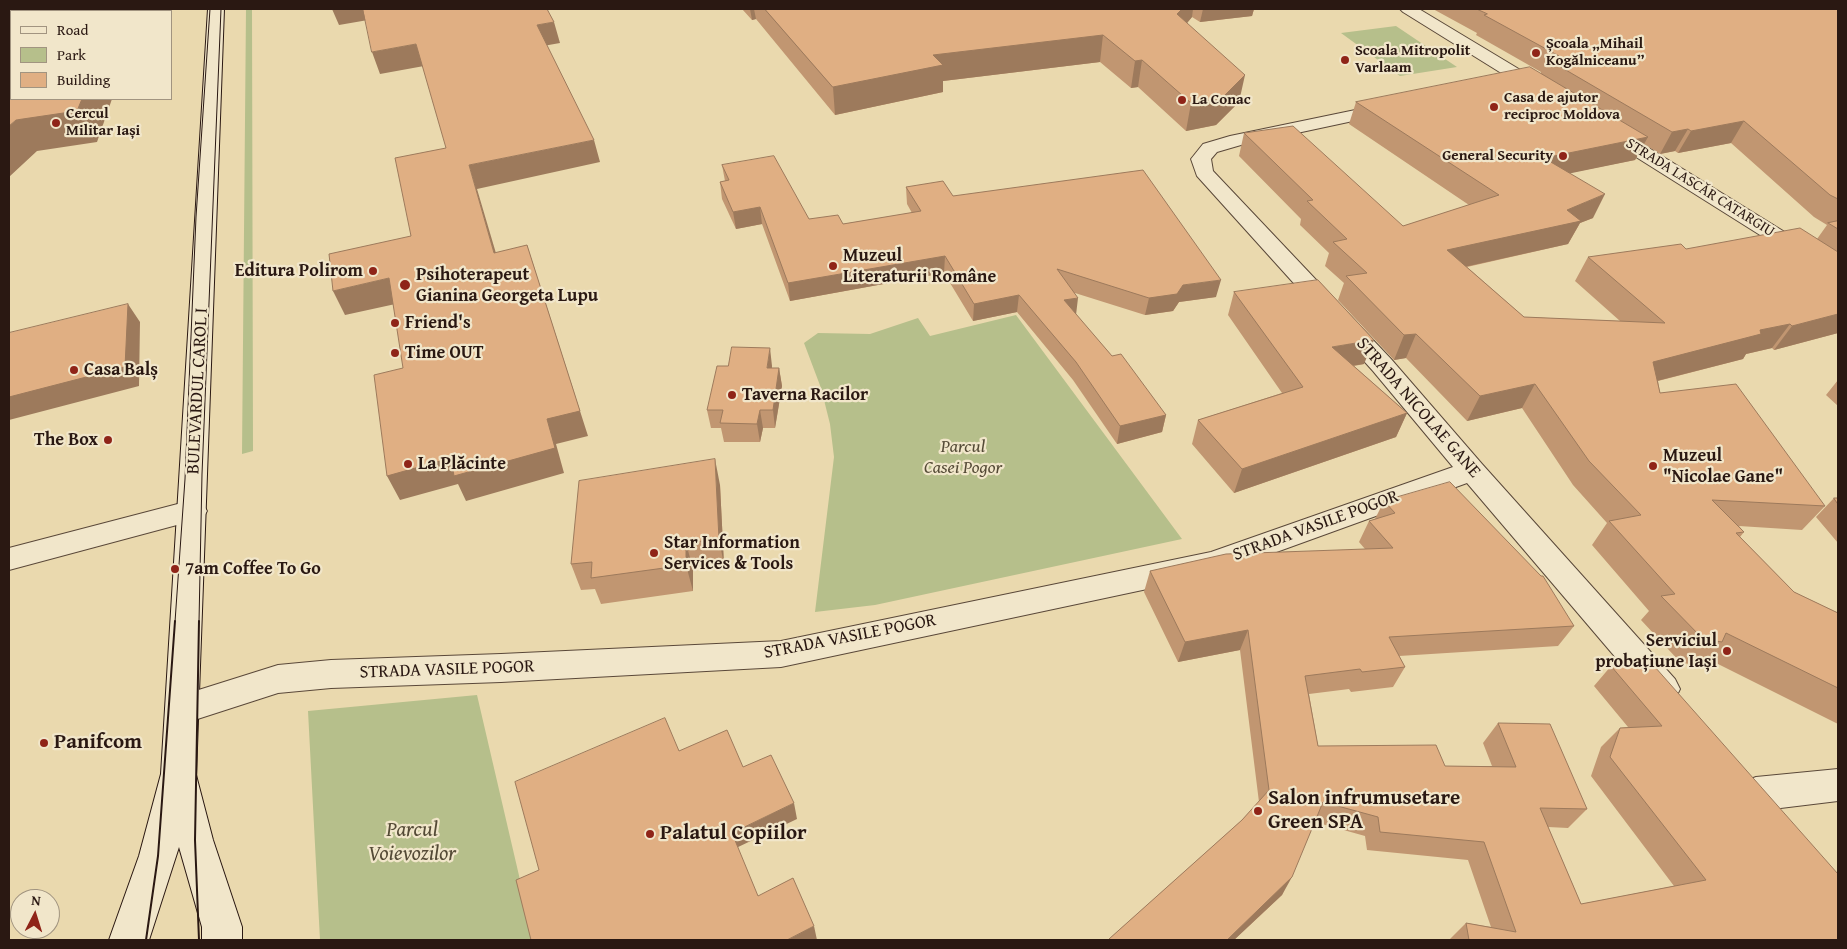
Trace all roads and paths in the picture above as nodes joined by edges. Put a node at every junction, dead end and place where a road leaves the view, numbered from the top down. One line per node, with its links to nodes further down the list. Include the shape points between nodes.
1 (216, 9): 10 (street, BULEVARDUL CAROL I)
2 (1408, 9): 3 (street)
3 (1525, 80): 4 (street); 5 (street)
4 (1488, 87)
5 (1558, 101)
6 (1413, 103): 9 (street, STRADA NICOLAE GANE, via 1237,140 1210,148 1201,159 1204,172 1382,365)
7 (1592, 122): 8 (street, STRADA LASCĂR CATARGIU)
8 (1838, 274)
9 (1472, 471): 12 (street, STRADA NICOLAE GANE); 13 (street, STRADA VASILE POGOR, via 1213,563 781,654 331,674 278,679)
10 (193, 511): 11 (street); 13 (street, BULEVARDUL CAROL I)
11 (9, 559)
12 (1678, 706)
13 (182, 709): 14 (street, BULEVARDUL CAROL I)
14 (179, 774): 17 (street, BULEVARDUL CAROL I, via 158,856); 18 (street, BULEVARDUL CAROL I, via 222,927)
15 (1838, 785): 16 (street, via 1749,787)
16 (1781, 823)
17 (129, 940)
18 (222, 940)

